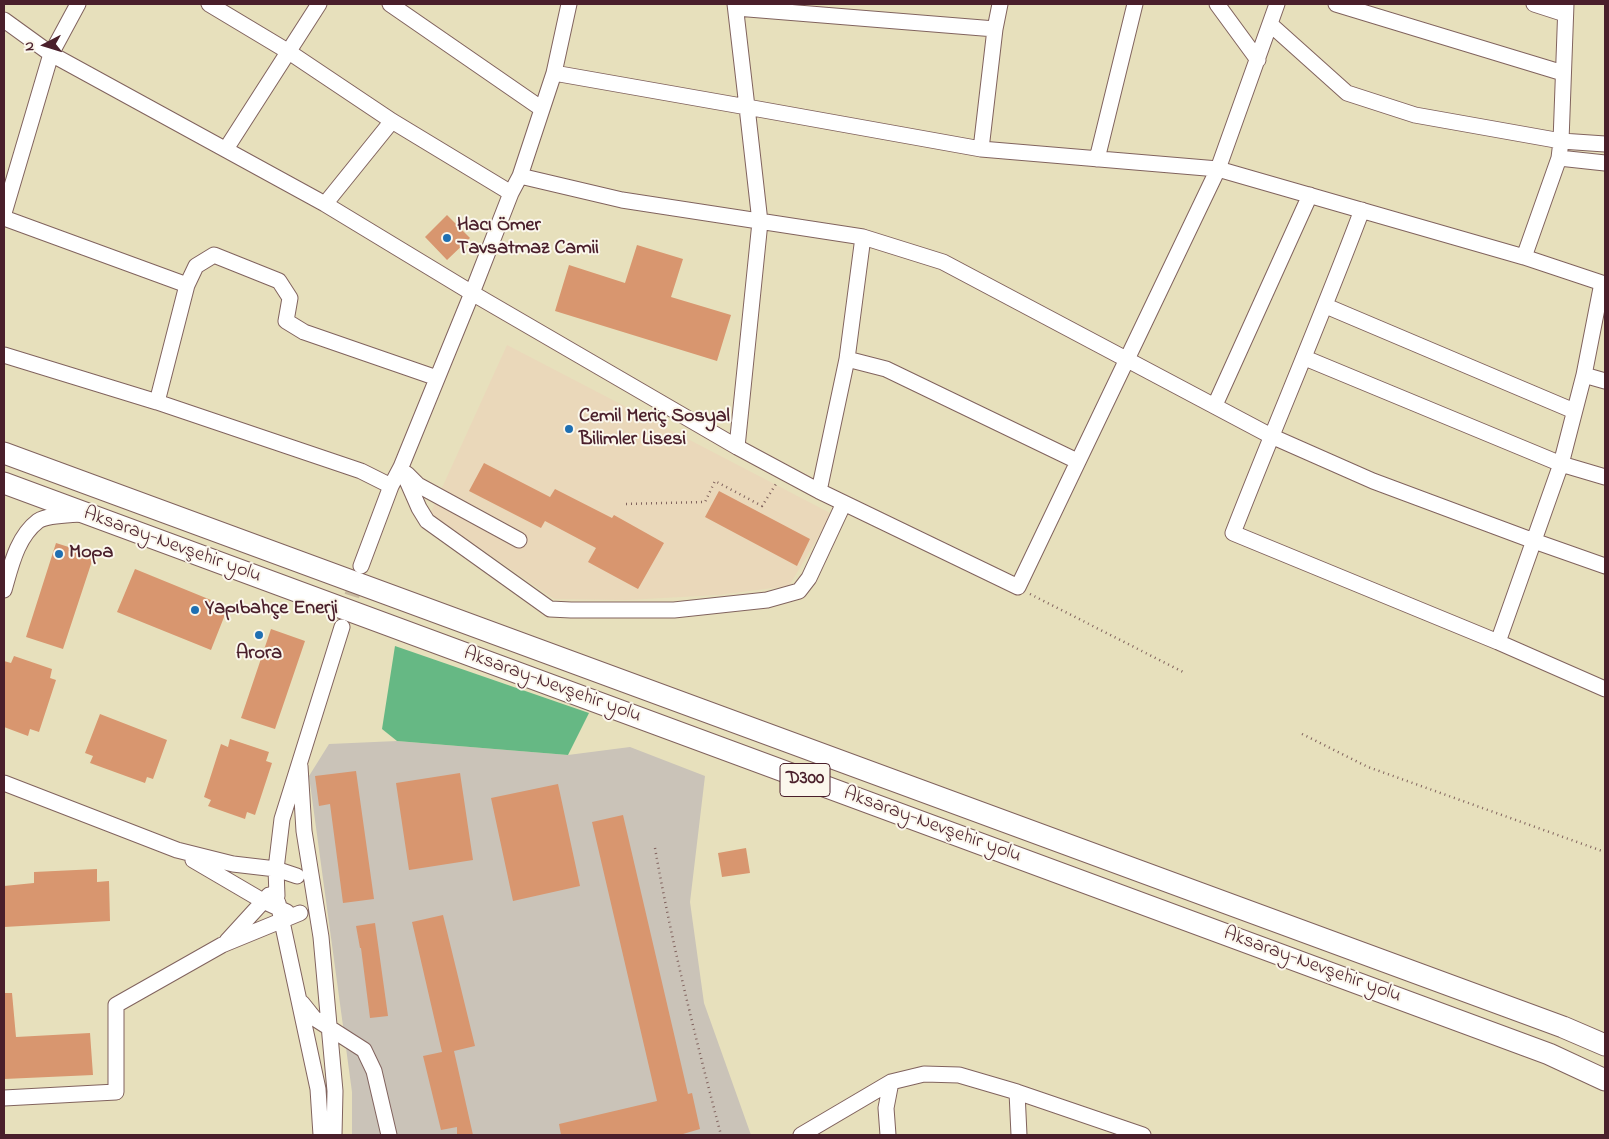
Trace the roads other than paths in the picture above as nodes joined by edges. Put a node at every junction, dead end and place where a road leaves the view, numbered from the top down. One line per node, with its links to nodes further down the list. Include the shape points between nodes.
1 (78, 4): 18 (street)
2 (209, 4): 17 (street)
3 (319, 4): 17 (street)
4 (390, 4): 23 (street)
5 (569, 4): 20 (street)
6 (1000, 4): 16 (street)
7 (1135, 4): 30 (street)
8 (1217, 4): 19 (street)
9 (1277, 4): 15 (street)
10 (1336, 4): 21 (street)
11 (1534, 4): 13 (street)
12 (736, 6): 16 (street); 22 (street)
13 (1565, 9): 21 (street)
14 (4, 20): 18 (street)
15 (1270, 24): 19 (street); 25 (street, via 1347,93 1415,115)
16 (995, 29): 28 (street)
17 (289, 52): 24 (street); 27 (street)
18 (51, 54): 27 (street); 38 (street)
19 (1258, 60): 32 (street)
20 (554, 73): 22 (street); 23 (street)
21 (1563, 73): 25 (street)
22 (747, 107): 28 (street); 40 (street)
23 (542, 109): 33 (street)
24 (392, 121): 34 (street); 36 (street)
25 (1561, 141): 26 (street); 29 (street)
26 (1605, 144)
27 (226, 148): 36 (street)
28 (980, 149): 30 (street)
29 (1558, 158): 31 (street); 42 (street)
30 (1097, 159): 32 (street)
31 (1605, 163)
32 (1218, 169): 35 (street); 50 (street)
33 (520, 176): 34 (street); 40 (street, via 622,200)
34 (511, 193): 45 (street)
35 (1310, 196): 37 (street); 55 (street)
36 (325, 204): 45 (street)
37 (1362, 210): 42 (street); 46 (street)
38 (4, 213)
39 (4, 218): 44 (street)
40 (760, 222): 41 (street); 59 (street)
41 (864, 237): 49 (street); 50 (street, via 943,262)
42 (1524, 258): 43 (street)
43 (1603, 284): 51 (street)
44 (187, 286): 52 (street, via 196,266 214,254 279,281 290,298 286,321 304,332); 54 (street)
45 (472, 293): 52 (street); 59 (street)
46 (1326, 306): 48 (street); 56 (street)
47 (4, 356): 54 (street)
48 (1304, 358): 57 (street); 62 (street)
49 (847, 359): 61 (street, via 886,369); 68 (street)
50 (1127, 359): 55 (street); 61 (street)
51 (1584, 375): 53 (street); 56 (street)
52 (437, 378): 63 (street)
53 (1605, 381)
54 (157, 402): 67 (street, via 361,471)
55 (1215, 405): 57 (street)
56 (1574, 412): 62 (street)
57 (1271, 436): 72 (street, via 1373,481); 77 (street, via 1233,533)
58 (4, 445): 64 (street)
59 (737, 447): 68 (street)
60 (4, 453): 64 (highway, Aksaray-Nevşehir yolu / D300)
61 (1077, 461): 69 (street, via 1018,587)
62 (1562, 464): 65 (street); 72 (street)
63 (401, 467): 67 (street); 69 (street, via 427,521 550,609 674,610 767,600 799,590 809,578); 71 (street, via 418,485)
64 (62, 474): 89 (highway, Aksaray-Nevşehir yolu / D300, via 1554,1023)
65 (1605, 477)
66 (4, 483): 70 (highway, Aksaray-Nevşehir yolu / D300)
67 (391, 486): 73 (street)
68 (820, 491): 69 (street)
69 (844, 503)
70 (84, 514): 75 (street, via 39,520 22,539); 90 (highway, Aksaray-Nevşehir yolu / D300, via 1549,1054)
71 (519, 540)
72 (1534, 541): 74 (street); 77 (street)
73 (361, 566)
74 (1605, 566)
75 (4, 590)
76 (342, 627): 79 (street)
77 (1498, 642): 78 (street)
78 (1605, 689)
79 (300, 766): 82 (street, via 282,819); 84 (street, via 304,831)
80 (4, 783): 81 (street)
81 (177, 850): 82 (street, via 233,864); 85 (street)
82 (276, 869): 83 (street); 85 (street)
83 (297, 876): 84 (street, via 309,882); 85 (street, via 291,877)
84 (314, 893): 85 (street, via 311,906); 88 (street)
85 (280, 903): 86 (street); 86 (street); 87 (street)
86 (222, 945): 93 (street, via 116,1005 116,1092)
87 (301, 1002): 88 (street, via 314,1018); 94 (street, via 318,1089)
88 (329, 1028): 95 (street, via 335,1091); 96 (street, via 364,1050 374,1071)
89 (1605, 1045)
90 (1605, 1080)
91 (891, 1082): 92 (street, via 924,1074 959,1075); 97 (street); 98 (street, via 886,1108)
92 (1017, 1092): 99 (street); 100 (street)
93 (4, 1098)
94 (321, 1135)
95 (334, 1135)
96 (390, 1135)
97 (801, 1135)
98 (888, 1135)
99 (1019, 1135)
100 (1139, 1135)

